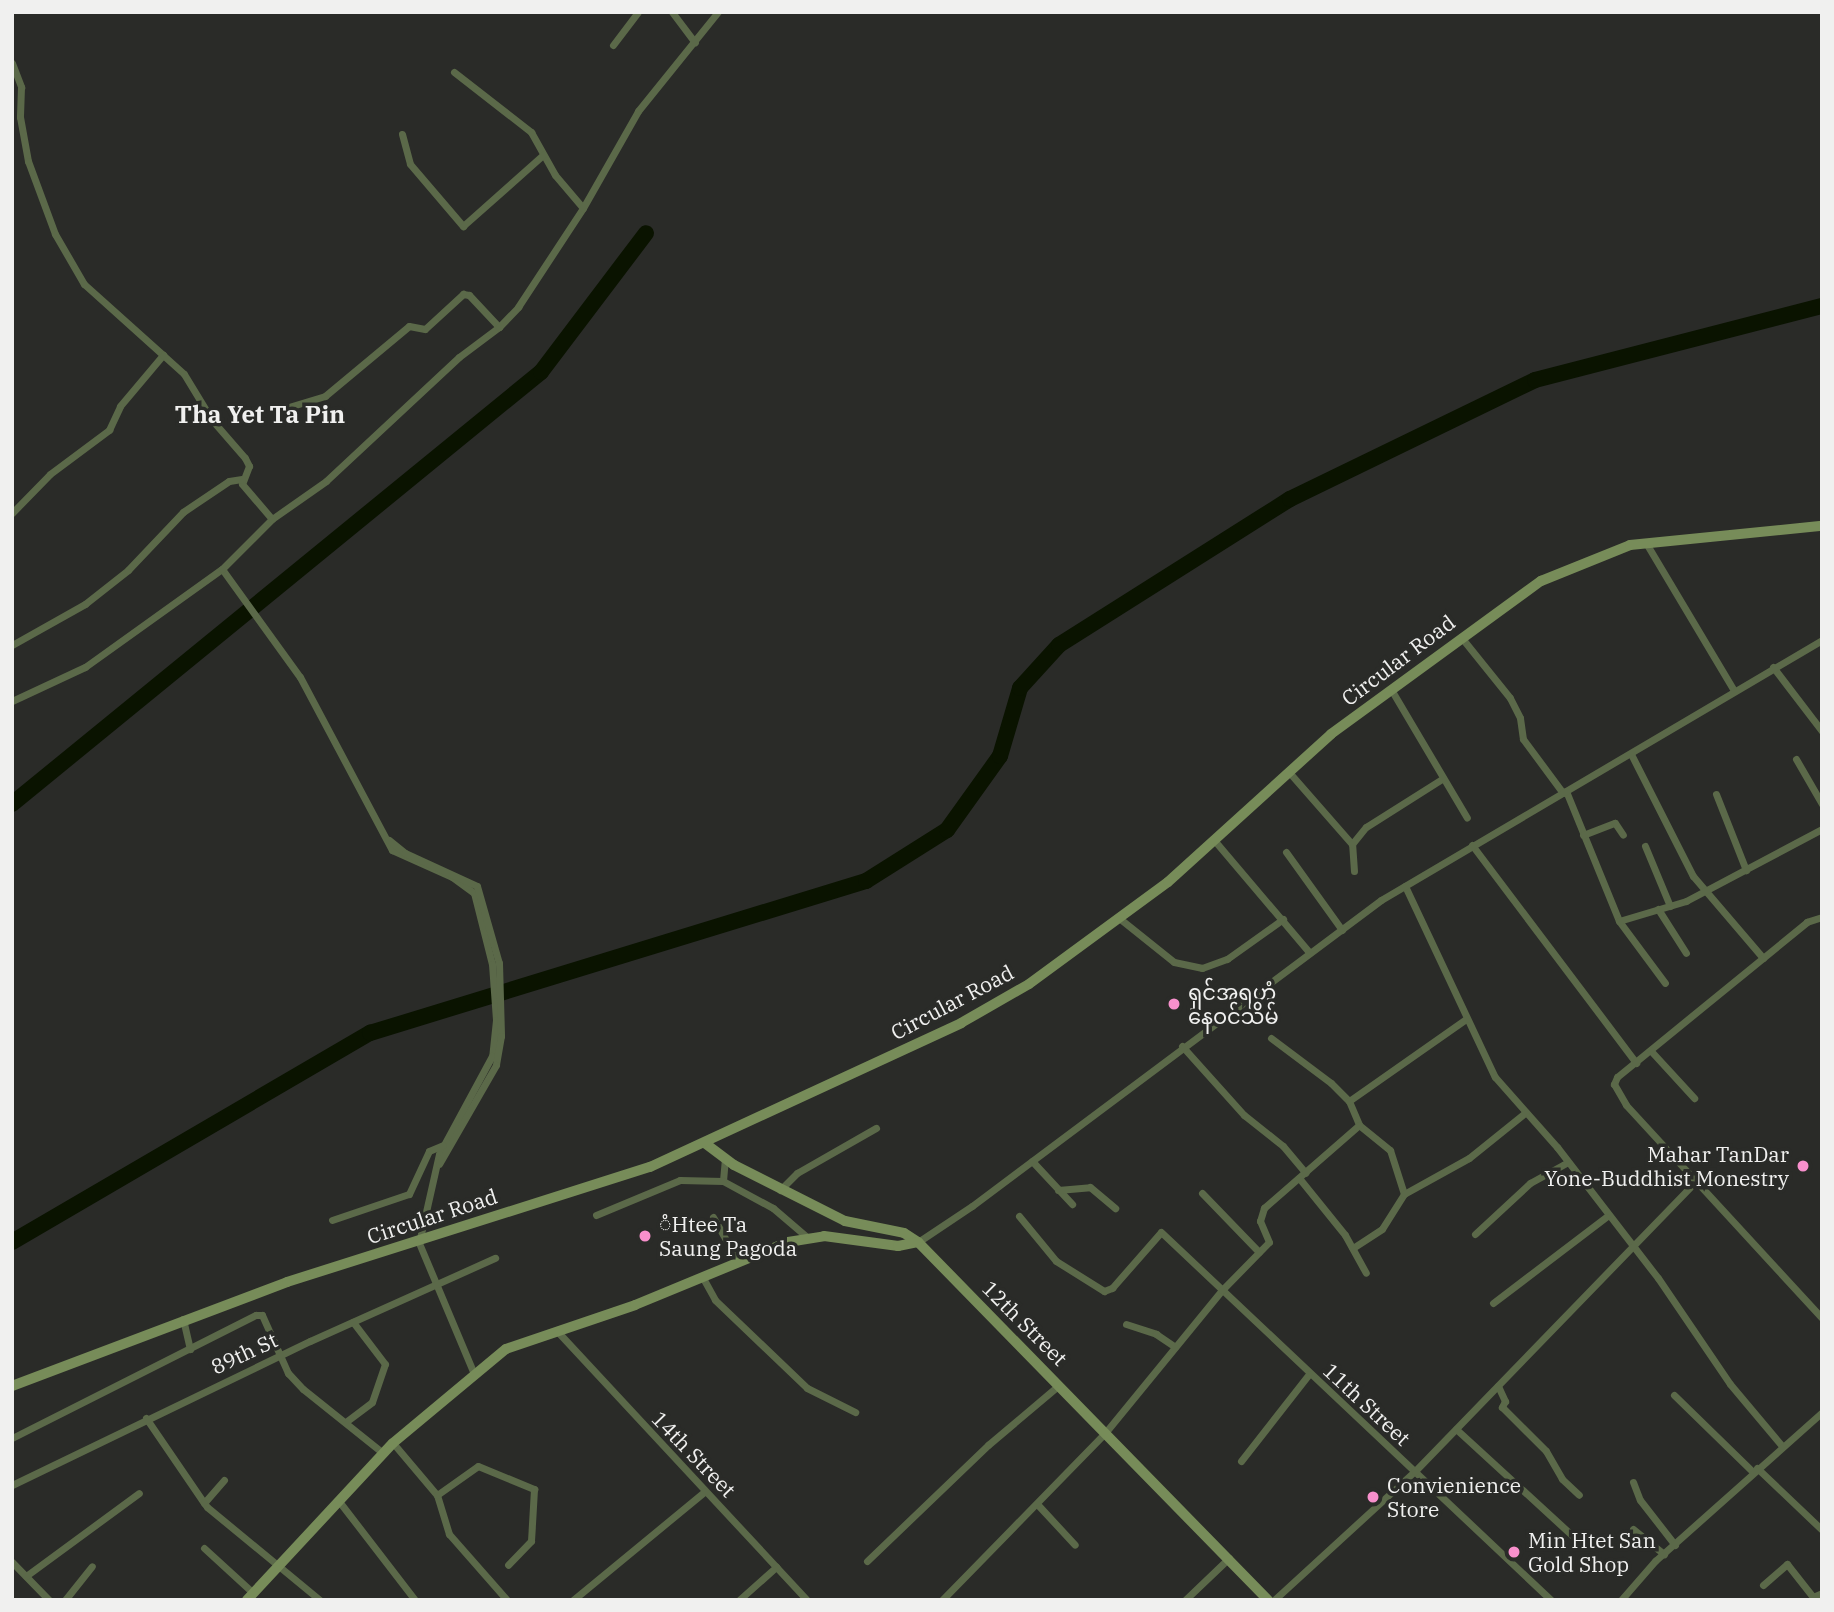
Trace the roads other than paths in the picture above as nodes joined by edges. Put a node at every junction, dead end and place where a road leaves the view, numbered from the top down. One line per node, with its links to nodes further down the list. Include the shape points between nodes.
1 (638, 12): 5 (street)
2 (672, 12): 4 (street)
3 (718, 12): 4 (street)
4 (695, 42): 10 (street, via 638,111 620,151)
5 (614, 45)
6 (12, 63): 12 (street, via 21,88 20,117 28,161 55,234 84,284)
7 (454, 72): 9 (street, via 531,132)
8 (402, 134): 9 (street, via 410,164 463,226)
9 (543, 155): 10 (street)
10 (583, 208): 11 (street, via 518,307)
11 (499, 327): 13 (street, via 476,301 463,294 425,329 409,326 325,396); 16 (street, via 459,357 326,481)
12 (163, 355): 14 (street, via 184,374 212,420 245,458 249,466); 15 (street, via 120,406 109,430 50,474)
13 (282, 409)
14 (242, 479): 16 (street); 22 (street, via 229,481 183,512 128,570 85,604)
15 (12, 513)
16 (272, 519): 19 (street)
17 (1822, 526): 18 (main road, Circular Road)
18 (1646, 543): 20 (main road, Circular Road, via 1559,570); 24 (street)
19 (222, 569): 26 (street, via 85,667); 59 (street, via 300,677 386,837 405,853 477,886 495,964)
20 (1461, 637): 25 (main road, Circular Road); 32 (street, via 1510,698 1523,739)
21 (1822, 640): 23 (street)
22 (12, 645)
23 (1773, 667): 24 (street); 27 (street)
24 (1733, 689): 28 (street)
25 (1392, 691): 30 (main road, Circular Road); 31 (street)
26 (12, 701)
27 (1822, 731)
28 (1631, 754): 32 (street); 47 (street, via 1688,868)
29 (1796, 759): 34 (street)
30 (1288, 770): 39 (main road, Circular Road); 40 (street)
31 (1442, 779): 35 (street); 40 (street, via 1366,827)
32 (1565, 792): 37 (street); 41 (street)
33 (1716, 794): 45 (street)
34 (1822, 804)
35 (1467, 818)
36 (1822, 830): 45 (street)
37 (1583, 835): 38 (street, via 1615,823); 53 (street)
38 (1623, 835)
39 (1214, 840): 51 (main road, Circular Road); 52 (street)
40 (1352, 844): 44 (street)
41 (1472, 845): 46 (street); 64 (street)
42 (1645, 846): 48 (street)
43 (1286, 852): 54 (street)
44 (1354, 870)
45 (1745, 870): 47 (street)
46 (1405, 886): 54 (street); 60 (street)
47 (1706, 892): 48 (street); 57 (street)
48 (1670, 905): 49 (street)
49 (1658, 909): 53 (street); 56 (street)
50 (1822, 917): 57 (street, via 1807,922)
51 (1119, 918): 52 (street, via 1174,962 1202,968 1227,960); 70 (main road, Circular Road, via 1029,984 961,1023)
52 (1283, 919): 55 (street)
53 (1619, 921): 58 (street)
54 (1342, 930): 55 (street)
55 (1310, 953): 62 (street)
56 (1686, 953)
57 (1763, 958): 63 (street)
58 (1665, 983)
59 (498, 1002): 71 (street, via 492,1056); 75 (street, via 496,1065)
60 (1466, 1019): 66 (street); 67 (street, via 1494,1077)
61 (1271, 1038): 66 (street)
62 (1182, 1046): 73 (street); 76 (street, via 1244,1115 1283,1146)
63 (1651, 1051): 64 (street); 65 (street)
64 (1636, 1063): 78 (street, via 1617,1077 1617,1093)
65 (1694, 1098)
66 (1349, 1101): 68 (street)
67 (1526, 1112): 74 (street); 82 (street, via 1469,1158)
68 (1359, 1125): 76 (street); 82 (street, via 1390,1150)
69 (876, 1128): 79 (street, via 797,1173)
70 (706, 1144): 72 (main road, 12th Street); 92 (main road, Circular Road)
71 (443, 1145): 75 (street); 89 (street, via 429,1150 409,1194)
72 (725, 1158): 77 (street); 79 (main road, 12th Street)
73 (1032, 1161): 80 (street); 93 (street)
74 (1567, 1162): 88 (street); 90 (street, via 1531,1183)
75 (438, 1166): 92 (street)
76 (1303, 1175): 95 (street); 96 (street, via 1261,1214 1269,1242)
77 (723, 1181): 85 (street, via 680,1180); 91 (street, via 773,1208)
78 (1696, 1181): 94 (street); 104 (street)
79 (780, 1190): 93 (main road, 12th Street, via 845,1221 904,1233)
80 (1058, 1190): 83 (street); 84 (street, via 1090,1187)
81 (1202, 1193): 96 (street)
82 (1404, 1194): 95 (street, via 1382,1228)
83 (1072, 1204)
84 (1115, 1208)
85 (596, 1215)
86 (1019, 1216): 102 (street, 11th Street, via 1056,1261 1104,1291 1112,1288 1161,1233)
87 (713, 1217): 98 (street)
88 (1606, 1217): 94 (street); 103 (street)
89 (332, 1220)
90 (1475, 1234)
91 (808, 1238): 93 (main road, via 898,1246); 98 (main road)
92 (419, 1242): 101 (street); 105 (main road, Circular Road)
93 (918, 1242): 114 (main road, 12th Street)
94 (1633, 1247): 116 (street); 126 (street, via 1730,1384)
95 (1353, 1248): 99 (street)
96 (1259, 1252): 102 (street)
97 (495, 1258): 101 (street, 89th St)
98 (738, 1261): 100 (main road)
99 (1366, 1273)
100 (703, 1278): 108 (main road); 118 (street, via 715,1300 807,1388)
101 (439, 1283): 106 (street, 89th St); 112 (street)
102 (1222, 1290): 109 (street); 113 (street, 11th Street)
103 (1493, 1303)
104 (1822, 1318)
105 (183, 1319): 110 (street); 115 (main road, Circular Road)
106 (353, 1322): 111 (street, 89th St); 121 (street, via 385,1364 372,1402)
107 (1126, 1324): 109 (street, via 1156,1334)
108 (557, 1331): 112 (main road, via 506,1349); 134 (street, 14th Street)
109 (1175, 1347): 123 (street)
110 (190, 1349): 111 (street, via 262,1315); 124 (street)
111 (279, 1355): 120 (street, 89th St); 121 (street, via 303,1389)
112 (474, 1374): 125 (main road)
113 (1309, 1374): 128 (street); 130 (street, 11th Street)
114 (1059, 1385): 123 (main road, 12th Street); 149 (street, via 988,1445)
115 (12, 1386)
116 (1498, 1386): 122 (street); 137 (street, via 1505,1401 1502,1407 1546,1451 1562,1479)
117 (1674, 1395): 129 (street)
118 (855, 1412)
119 (1822, 1412): 126 (street)
120 (146, 1418): 133 (street, 89th St); 139 (street)
121 (347, 1421): 127 (street)
122 (1456, 1429): 130 (street); 143 (street)
123 (1105, 1433): 140 (street); 148 (main road, 12th Street)
124 (12, 1438)
125 (393, 1443): 127 (main road); 136 (street)
126 (1782, 1446): 129 (street)
127 (383, 1453): 138 (main road)
128 (1241, 1461)
129 (1755, 1470): 142 (street); 145 (street)
130 (1415, 1471): 169 (street); 170 (street, 11th Street)
131 (224, 1480): 139 (street)
132 (1633, 1482): 145 (street)
133 (12, 1485)
134 (705, 1491): 154 (street, 14th Street); 165 (street)
135 (139, 1493): 155 (street)
136 (437, 1495): 152 (street, via 478,1466 534,1489 531,1541); 164 (street, via 449,1534)
137 (1579, 1495)
138 (338, 1500): 151 (main road); 163 (street)
139 (204, 1503): 151 (street)
140 (1038, 1505): 144 (street); 168 (street)
141 (1633, 1529): 147 (street)
142 (1822, 1530)
143 (1576, 1539)
144 (1075, 1545)
145 (1675, 1545): 147 (street)
146 (204, 1548): 158 (street)
147 (1664, 1554): 171 (street)
148 (1229, 1558): 159 (street); 169 (main road, 12th Street)
149 (867, 1561)
150 (12, 1562): 155 (street)
151 (278, 1565): 158 (main road); 162 (street)
152 (508, 1565)
153 (92, 1566): 161 (street)
154 (776, 1567): 166 (street); 167 (street, 14th Street)
155 (26, 1576): 160 (street)
156 (1763, 1585): 157 (street, via 1787,1564 1813,1597)
157 (1822, 1593)
158 (249, 1596)
159 (1190, 1598)
160 (49, 1600)
161 (65, 1600)
162 (320, 1600)
163 (415, 1600)
164 (508, 1600)
165 (573, 1600)
166 (740, 1600)
167 (807, 1600)
168 (942, 1600)
169 (1271, 1600)
170 (1551, 1600)
171 (1621, 1600)

